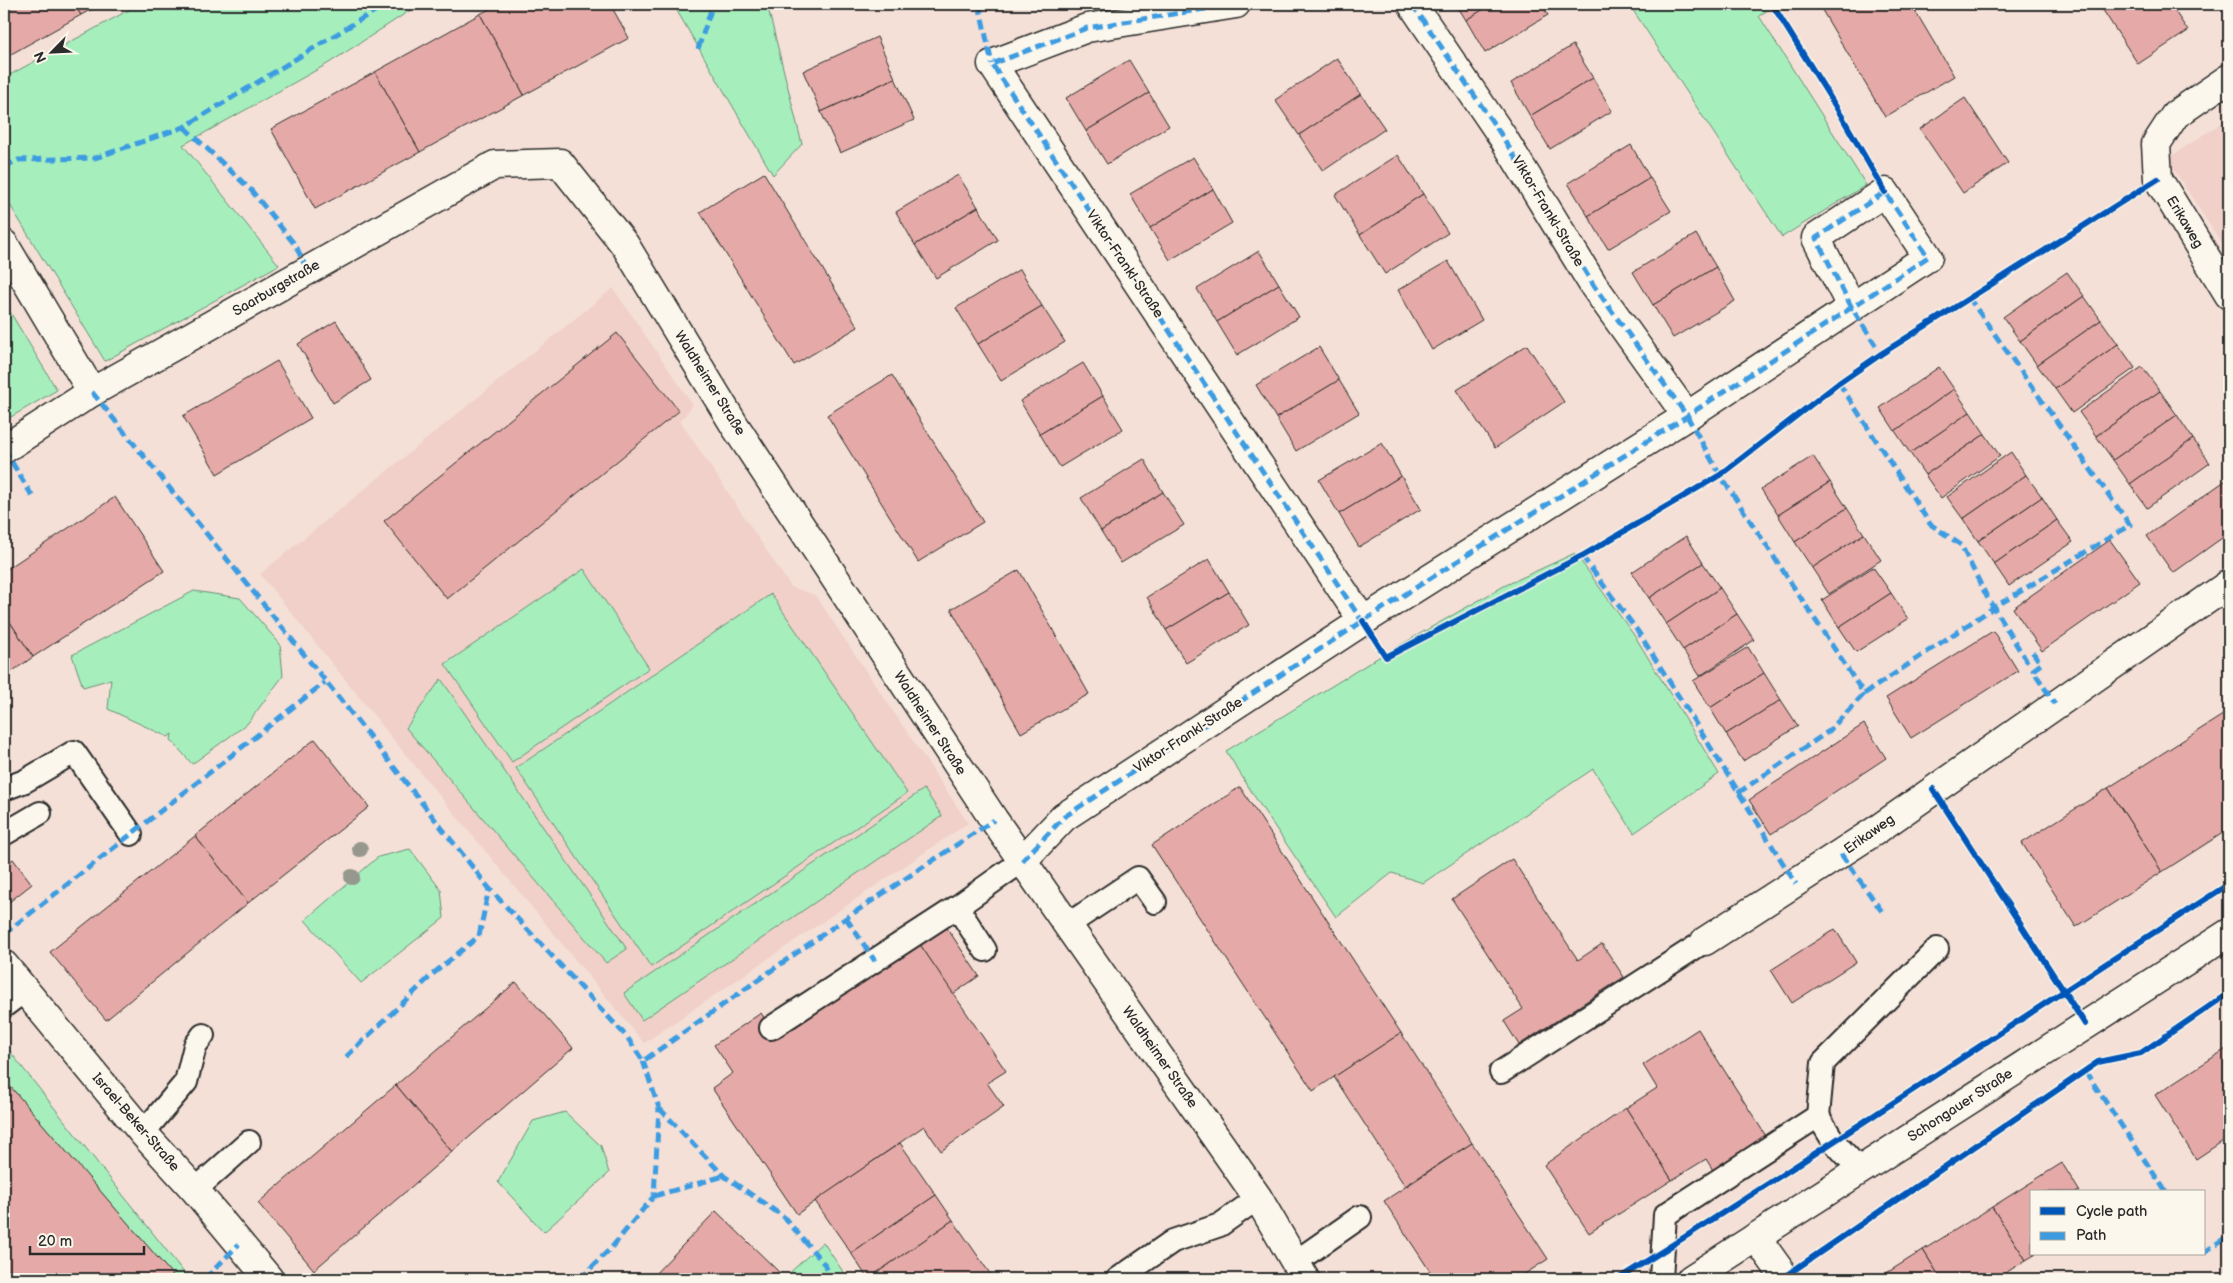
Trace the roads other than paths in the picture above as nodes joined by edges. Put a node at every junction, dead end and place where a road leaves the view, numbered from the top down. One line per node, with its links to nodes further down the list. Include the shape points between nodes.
1 (1236, 4): 3 (street, Viktor-Frankl-Straße)
2 (1412, 4): 10 (street, Viktor-Frankl-Straße, via 1502,136 1594,286)
3 (1172, 9): 13 (street, Viktor-Frankl-Straße, via 1087,28 992,64)
4 (2229, 78): 7 (street, Erikaweg, via 2175,115 2156,144 2158,179)
5 (560, 164): 9 (street, Saarburgstraße, via 495,165); 18 (street, Waldheimer Straße, via 625,246 740,434)
6 (4, 244): 9 (street)
7 (2229, 295)
8 (1852, 308): 10 (street, Viktor-Frankl-Straße)
9 (92, 392): 11 (street, Saarburgstraße)
10 (1686, 416): 13 (street, Viktor-Frankl-Straße)
11 (4, 449)
12 (2229, 584): 23 (street, Erikaweg, via 1848,849)
13 (1363, 621): 18 (street, Viktor-Frankl-Straße, via 1064,817)
14 (4, 789): 17 (lane, via 25,781 74,752)
15 (40, 813): 16 (lane)
16 (4, 834)
17 (131, 834)
18 (1022, 860): 20 (lane); 21 (street, Waldheimer Straße)
19 (1155, 902): 21 (lane, via 1138,878)
20 (957, 908): 25 (lane); 28 (lane)
21 (1066, 926): 36 (street, Waldheimer Straße)
22 (2229, 933): 34 (street, Schongauer Straße)
23 (1705, 941): 30 (lane, Erikaweg)
24 (1937, 949): 31 (lane, via 1823,1063)
25 (985, 950)
26 (4, 964): 27 (street, Israel-Beker-Straße)
27 (14, 998): 32 (street, Israel-Beker-Straße)
28 (771, 1028)
29 (204, 1035): 32 (lane, via 195,1046 186,1082)
30 (1501, 1072)
31 (1818, 1116): 34 (lane, via 1834,1142); 42 (lane, via 1665,1215)
32 (143, 1133): 35 (street, Israel-Beker-Straße)
33 (249, 1142): 35 (lane)
34 (1860, 1170): 38 (street, Schongauer Straße)
35 (195, 1190): 40 (street, Israel-Beker-Straße)
36 (1258, 1198): 39 (street, Waldheimer Straße); 41 (lane, via 1220,1226 1172,1241)
37 (1360, 1217): 39 (lane)
38 (1756, 1236): 43 (street, Schongauer Straße); 44 (street)
39 (1299, 1271)
40 (269, 1279)
41 (1118, 1279)
42 (1660, 1279)
43 (1691, 1279)
44 (1786, 1279)

